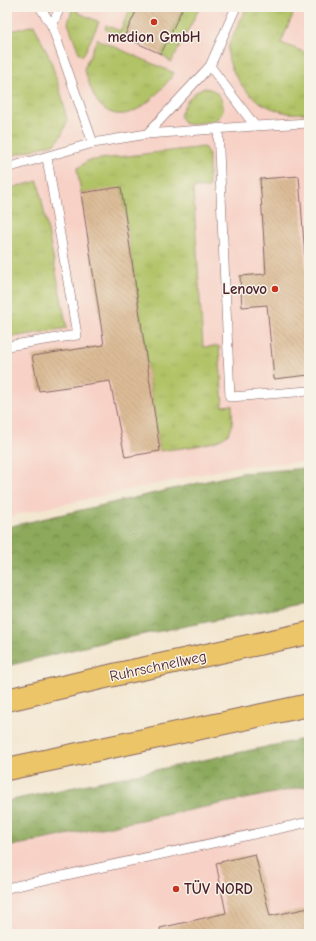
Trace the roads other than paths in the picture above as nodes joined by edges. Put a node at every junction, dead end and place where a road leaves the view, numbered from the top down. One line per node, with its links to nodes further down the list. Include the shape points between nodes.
1 (40, 7): 4 (lane)
2 (60, 7): 4 (lane)
3 (236, 7): 5 (lane)
4 (52, 26): 10 (lane)
5 (210, 66): 7 (lane); 9 (lane)
6 (309, 123): 7 (lane)
7 (255, 126): 8 (lane)
8 (218, 128): 9 (lane); 14 (lane, via 230,397)
9 (147, 134): 10 (lane)
10 (93, 143): 11 (lane)
11 (47, 158): 12 (lane); 13 (lane, via 77,335)
12 (7, 168)
13 (7, 346)
14 (309, 391)
15 (309, 633): 16 (highway, Ruhrschnellweg)
16 (7, 700)
17 (309, 705): 18 (highway)
18 (7, 769)
19 (309, 822): 20 (lane)
20 (7, 888)

